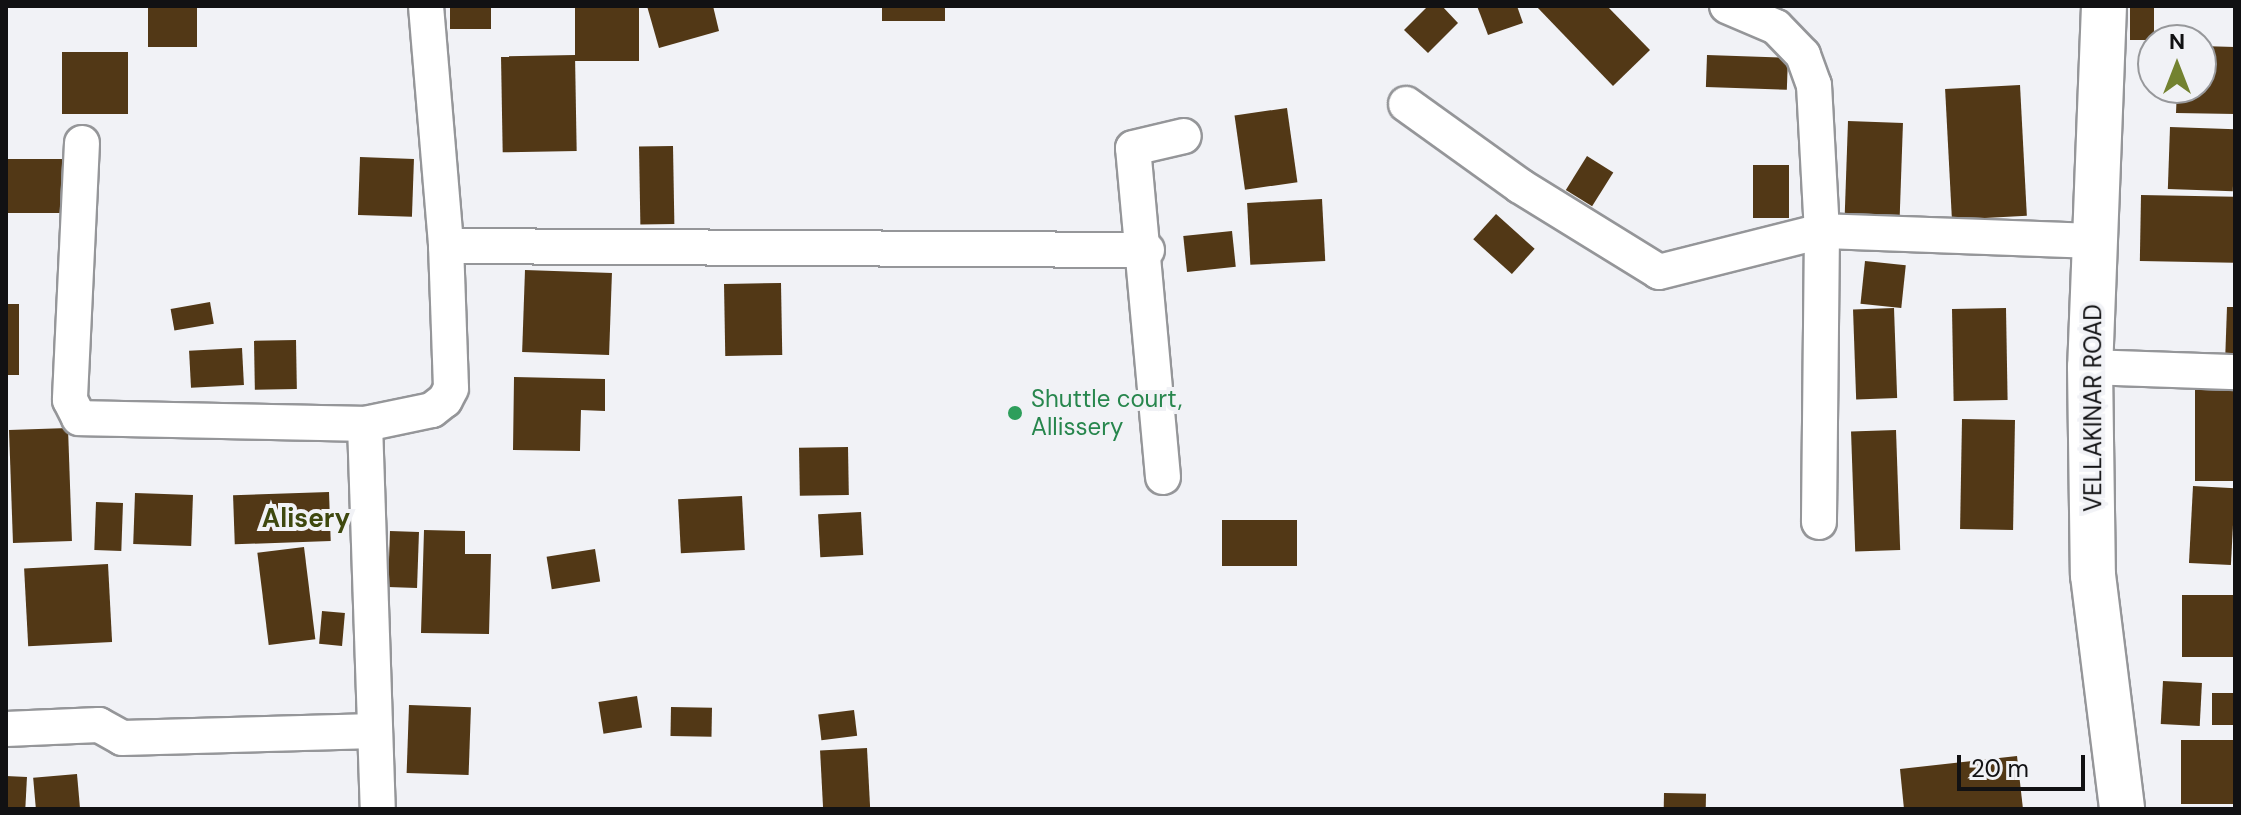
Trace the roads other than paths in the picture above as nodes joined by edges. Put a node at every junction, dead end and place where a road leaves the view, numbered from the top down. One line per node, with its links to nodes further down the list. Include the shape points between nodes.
1 (426, 6): 9 (street)
2 (1727, 6): 7 (street, via 1776,27 1803,55 1820,123)
3 (2104, 6): 8 (main road, VELLAKINAR ROAD)
4 (1406, 104): 7 (street, via 1520,186 1659,272)
5 (1184, 136): 10 (street, via 1133,148)
6 (82, 143): 13 (street, via 70,400 79,418)
7 (1822, 231): 8 (street); 15 (street)
8 (2098, 241): 11 (main road, VELLAKINAR ROAD)
9 (446, 246): 10 (street); 13 (street, via 451,388 432,410)
10 (1125, 251): 14 (street)
11 (2090, 367): 12 (street); 19 (main road, VELLAKINAR ROAD, via 2093,575)
12 (2235, 372)
13 (365, 424): 17 (street)
14 (1163, 477)
15 (1819, 522)
16 (6, 729): 17 (street, via 99,725 122,738)
17 (375, 731): 18 (street)
18 (378, 809)
19 (2122, 809)

